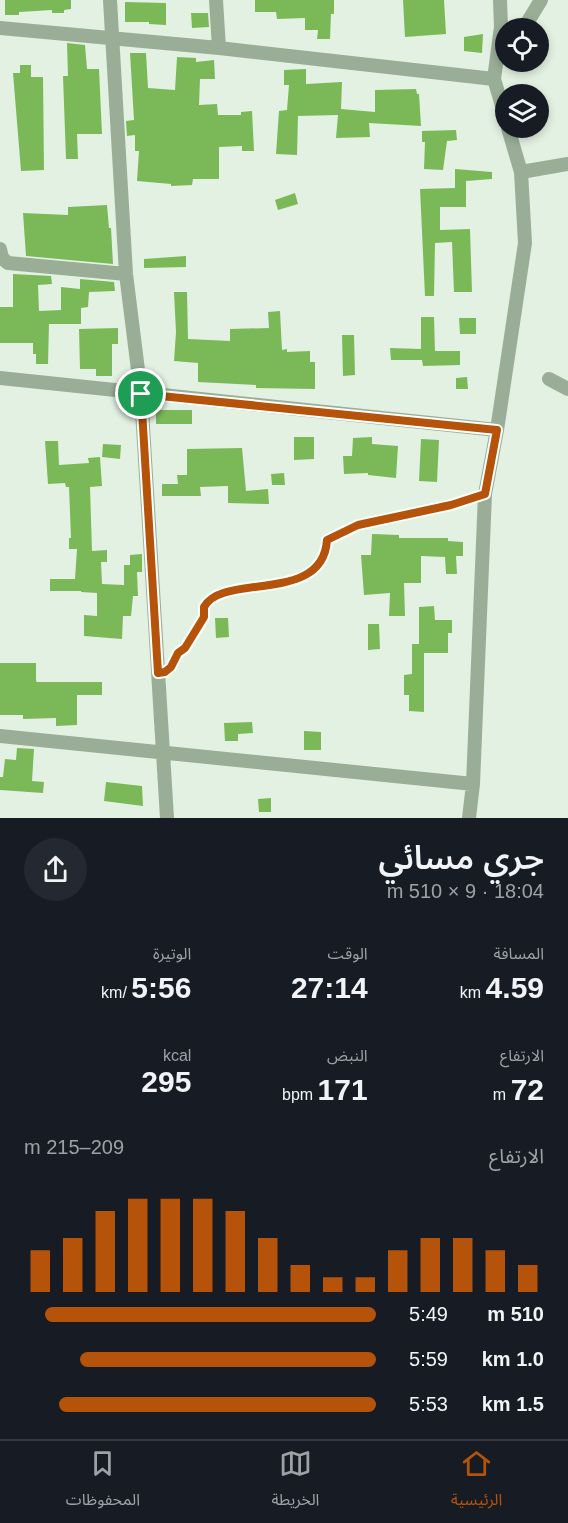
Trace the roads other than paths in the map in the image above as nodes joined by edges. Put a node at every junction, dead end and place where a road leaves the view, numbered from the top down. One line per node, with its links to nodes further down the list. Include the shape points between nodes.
1 (110, 0): 7 (street)
2 (216, 0): 8 (street)
3 (500, 0): 10 (street, via 501,27)
4 (541, 0): 5 (street)
5 (530, 18)
6 (0, 28): 7 (street)
7 (113, 39): 8 (street); 16 (street)
8 (219, 48): 10 (street)
9 (498, 72): 10 (street)
10 (494, 79): 11 (street)
11 (496, 84)
12 (511, 138): 14 (street)
13 (568, 164): 14 (street)
14 (521, 172): 21 (street, via 525,243)
15 (0, 249): 16 (street, via 8,263)
16 (126, 274): 20 (street)
17 (0, 378): 20 (street)
18 (549, 379): 19 (street)
19 (568, 389)
20 (141, 394): 21 (street); 23 (street)
21 (497, 430): 24 (street, via 485,494)
22 (0, 736): 23 (street)
23 (163, 752): 24 (street); 25 (street)
24 (473, 784): 26 (street)
25 (167, 818)
26 (469, 818)

